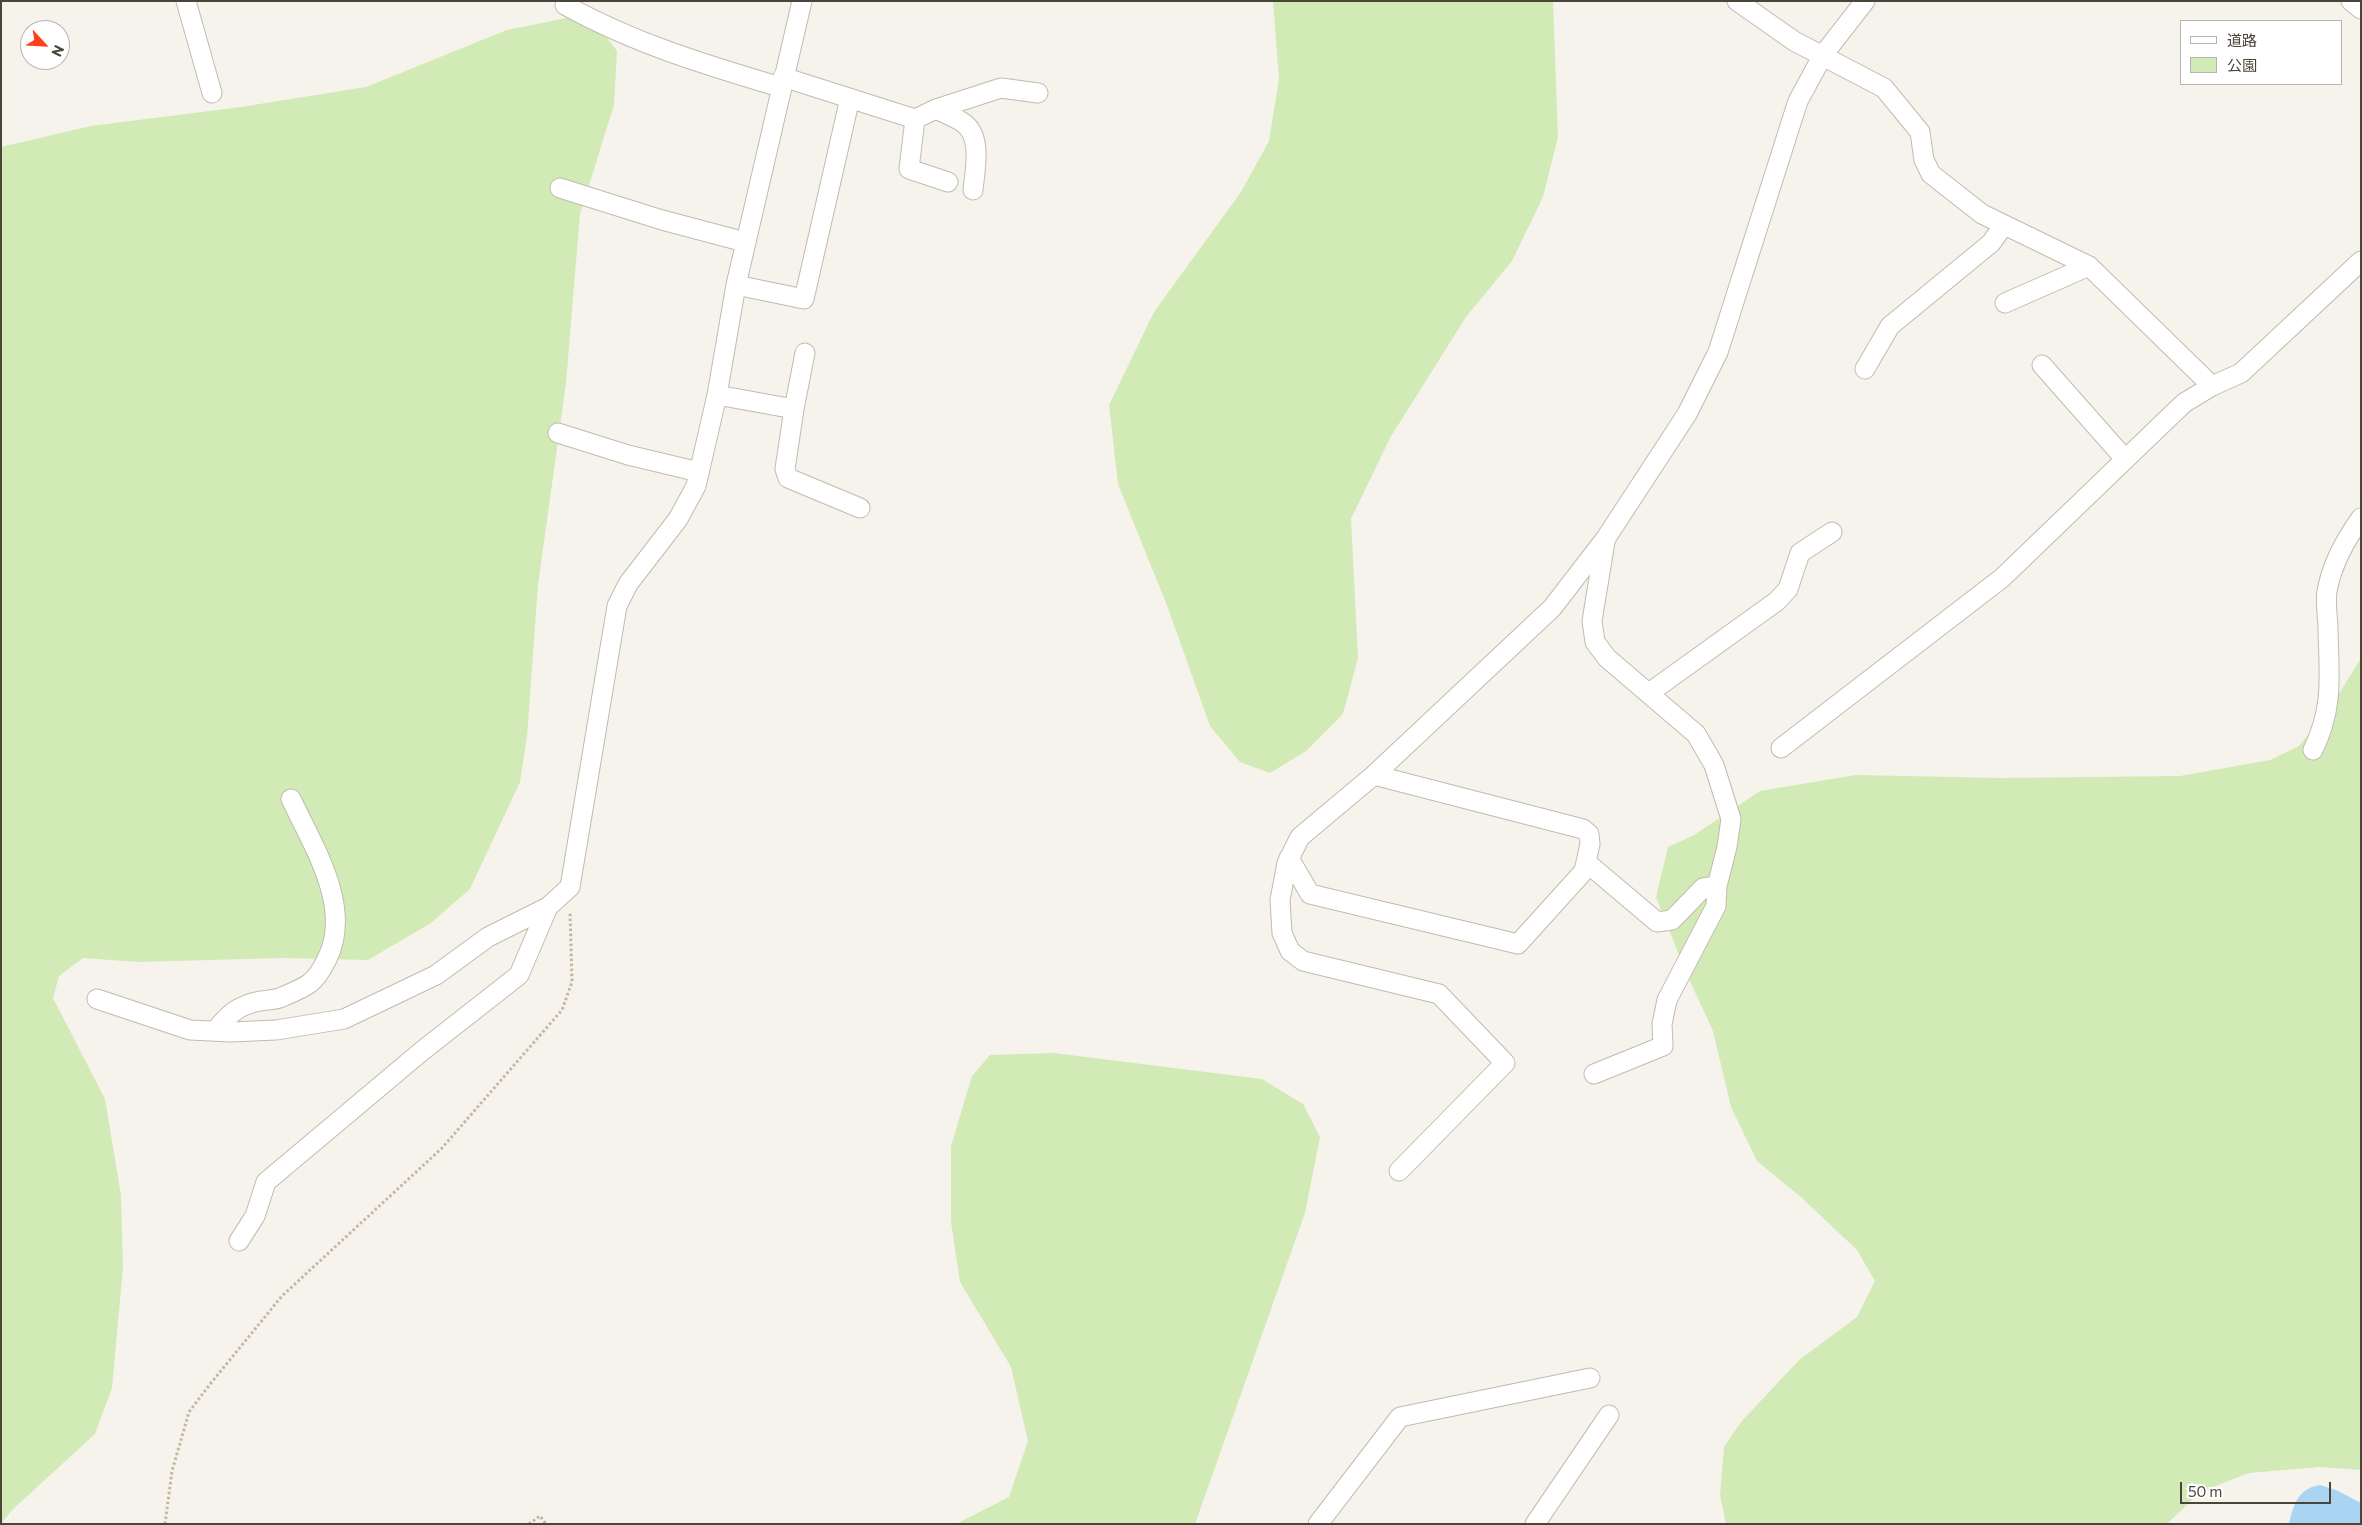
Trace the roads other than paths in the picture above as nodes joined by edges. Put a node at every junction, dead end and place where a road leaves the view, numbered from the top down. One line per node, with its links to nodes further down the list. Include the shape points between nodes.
1 (186, 1): 10 (street)
2 (802, 1): 9 (street)
3 (1737, 1): 8 (street, via 1794,41)
4 (1865, 1): 8 (street)
5 (2351, 1): 7 (street)
6 (565, 5): 9 (street, via 655,48 692,61)
7 (2361, 9)
8 (1823, 55): 18 (street, via 1884,88 1920,132 1924,160 1932,174 1982,214); 36 (street, via 1798,101 1718,352 1687,414)
9 (782, 82): 12 (street); 19 (street)
10 (212, 93)
11 (1038, 93): 13 (street, via 1000,88)
12 (850, 98): 14 (street); 22 (street, via 804,299)
13 (936, 109): 14 (street); 17 (street, via 963,122 973,136 976,155)
14 (915, 119): 15 (street, via 909,169)
15 (948, 182)
16 (560, 188): 19 (street)
17 (973, 190)
18 (2004, 225): 21 (street); 26 (street, via 1991,243 1890,326)
19 (745, 242): 22 (street)
20 (2361, 261): 27 (street, via 2242,373)
21 (2089, 266): 23 (street); 27 (street)
22 (736, 285): 28 (street)
23 (2005, 303)
24 (805, 353): 29 (street)
25 (2042, 365): 31 (street)
26 (1865, 369)
27 (2212, 386): 31 (street, via 2184,403)
28 (717, 395): 29 (street); 32 (street)
29 (794, 409): 33 (street, via 785,469 788,478)
30 (558, 433): 32 (street, via 628,455)
31 (2126, 459): 38 (street, via 2002,578)
32 (699, 472): 45 (street, via 696,486 678,519 628,584 617,606 570,887)
33 (860, 508)
34 (2361, 518): 39 (street, via 2348,535 2327,592 2329,705)
35 (1832, 532): 37 (street, via 1800,553 1788,589 1777,601)
36 (1606, 538): 37 (street, via 1592,621 1596,642 1607,658); 40 (street, via 1552,608)
37 (1649, 692): 44 (street, via 1696,734 1714,766 1731,819)
38 (1781, 748)
39 (2313, 750)
40 (1374, 775): 42 (street, via 1300,837); 43 (street, via 1583,829 1589,834 1590,844)
41 (291, 798): 47 (street, via 324,867 337,922 332,949 311,983 280,998 250,1003 230,1012)
42 (1288, 861): 43 (street, via 1310,894 1518,944 1584,871); 49 (street, via 1280,900 1282,933 1290,951 1303,961 1440,994 1505,1063)
43 (1586, 862): 44 (street, via 1657,922 1672,920 1703,888)
44 (1717, 886): 48 (street, via 1716,906 1667,1000 1662,1024 1663,1046)
45 (548, 907): 47 (street, via 488,937 436,975 344,1019 276,1030); 50 (street, via 519,975 266,1182 255,1216)
46 (97, 999): 47 (street, via 190,1030)
47 (215, 1032)
48 (1594, 1074)
49 (1399, 1171)
50 (239, 1241)
51 (1590, 1378): 53 (street, via 1400,1417)
52 (1609, 1415): 54 (street)
53 (1318, 1524)
54 (1536, 1524)

